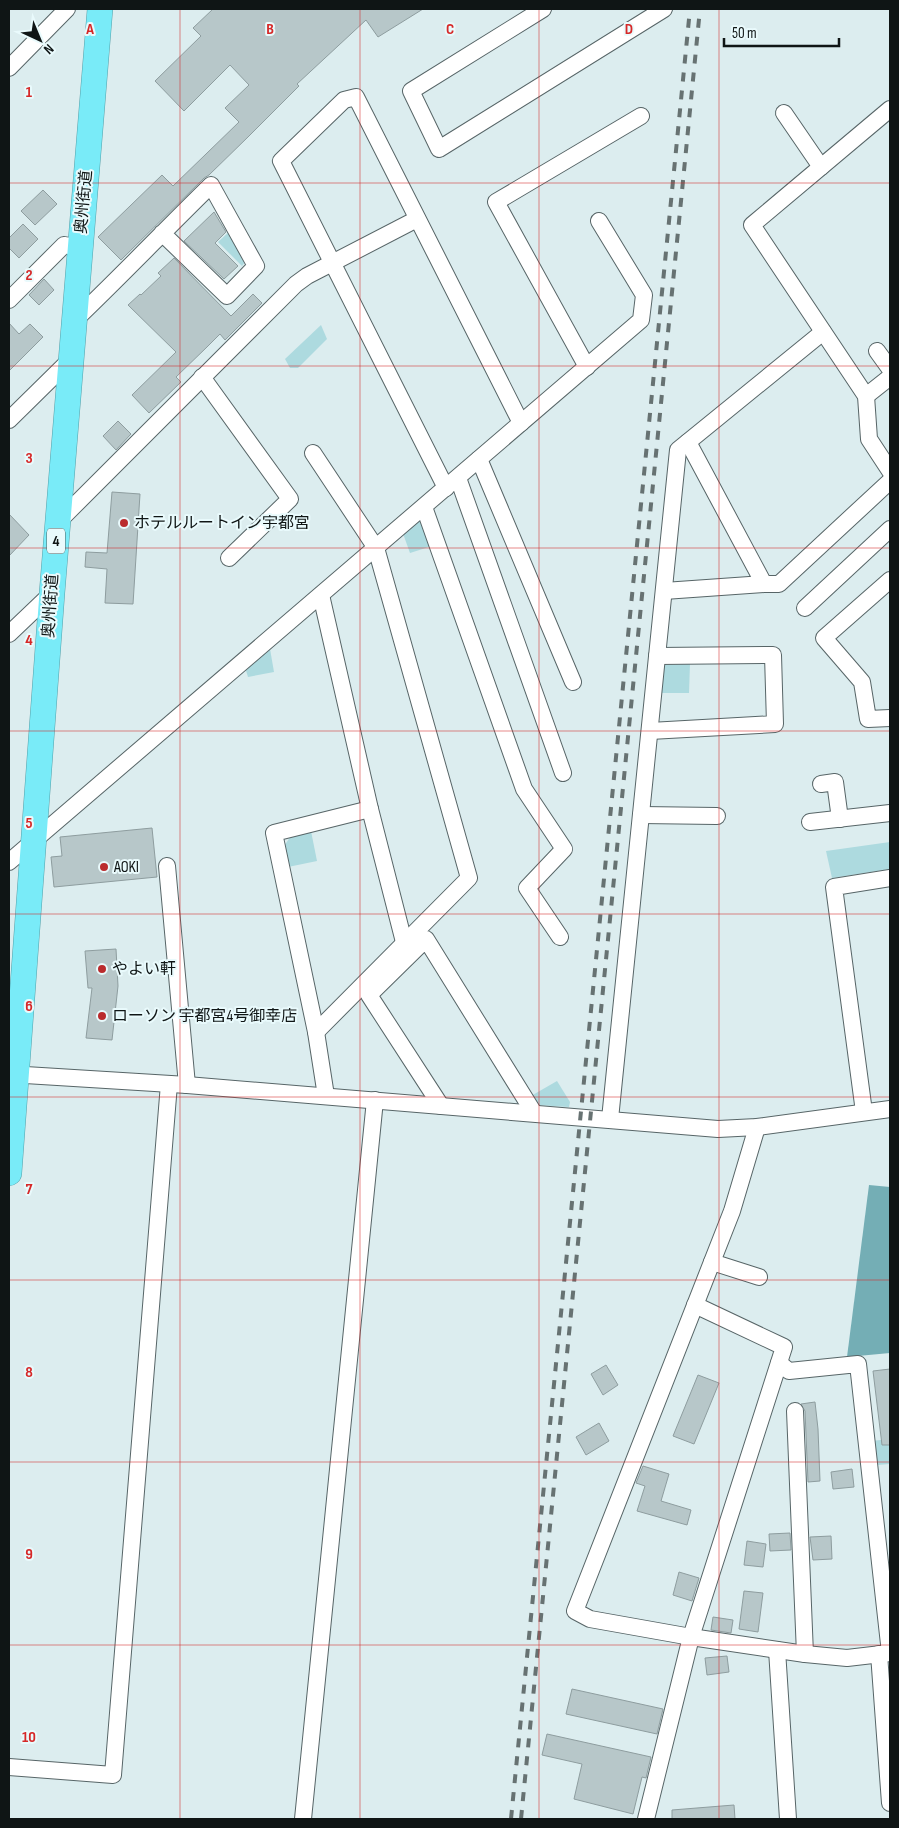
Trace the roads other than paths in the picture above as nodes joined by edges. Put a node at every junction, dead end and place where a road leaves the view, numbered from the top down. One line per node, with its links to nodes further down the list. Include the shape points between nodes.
1 (66, 9): 5 (street)
2 (100, 9): 13 (highway, 奥州街道 / 4)
3 (543, 9): 4 (street, via 411,91 439,149)
4 (664, 9)
5 (9, 68)
6 (890, 109): 9 (street)
7 (784, 112): 9 (street)
8 (641, 116): 20 (street, via 496,202)
9 (821, 167): 17 (street, via 752,225)
10 (418, 218): 14 (street); 14 (street, via 356,97 344,100 281,161); 26 (street)
11 (599, 221): 20 (street, via 644,295 642,320)
12 (162, 233): 12 (street, via 211,185 256,266 227,296); 16 (street)
13 (81, 248): 15 (street, via 64,244); 16 (highway, 奥州街道 / 4)
14 (332, 263): 22 (street, via 296,284); 32 (street)
15 (9, 300)
16 (75, 320): 19 (highway, 奥州街道 / 4)
17 (823, 332): 24 (street); 27 (street)
18 (877, 351): 21 (street)
19 (72, 358): 25 (street); 34 (highway, 奥州街道 / 4)
20 (587, 366): 26 (street)
21 (890, 370)
22 (202, 377): 34 (street); 37 (street, via 290,498)
23 (890, 377): 24 (street)
24 (866, 396): 30 (street, via 869,440)
25 (9, 420)
26 (521, 423): 29 (street)
27 (688, 442): 39 (street); 40 (street, via 678,450)
28 (314, 453): 36 (street)
29 (479, 459): 32 (street); 46 (street)
30 (890, 470)
31 (890, 481): 39 (street, via 779,584)
32 (452, 483): 33 (street); 49 (street)
33 (424, 506): 36 (street); 61 (street, via 524,790 564,849 526,888)
34 (58, 522): 41 (highway, 奥州街道 / 4)
35 (890, 529): 43 (street)
36 (376, 548): 42 (street); 62 (street, via 469,878)
37 (229, 558)
38 (890, 580): 47 (street, via 824,638 862,682 868,719)
39 (764, 584): 40 (street)
40 (664, 591): 45 (street)
41 (52, 593): 44 (street); 57 (highway, 奥州街道 / 4)
42 (321, 595): 51 (street); 57 (street)
43 (805, 608)
44 (9, 634)
45 (657, 656): 48 (street); 48 (street, via 773,655 775,724)
46 (573, 682)
47 (890, 718)
48 (650, 731): 53 (street)
49 (563, 773)
50 (821, 784): 55 (street, via 835,782)
51 (370, 809): 62 (street); 63 (street, via 274,833)
52 (890, 813): 55 (street)
53 (641, 815): 54 (street); 73 (street)
54 (718, 816)
55 (840, 819): 56 (street)
56 (810, 822)
57 (34, 841): 58 (street); 64 (highway, 奥州街道 / 4)
58 (9, 862)
59 (167, 866): 66 (street)
60 (890, 878): 71 (street, via 834,887)
61 (560, 937)
62 (404, 942): 63 (street)
63 (316, 1032): 67 (street)
64 (12, 1074): 65 (street); 75 (highway, 奥州街道 / 4)
65 (169, 1084): 66 (street); 87 (street, via 113,1775)
66 (187, 1085): 67 (street)
67 (326, 1096): 68 (street)
68 (375, 1100): 69 (street); 89 (street)
69 (441, 1106): 72 (street); 72 (street, via 369,995 426,939)
70 (890, 1109): 71 (street)
71 (864, 1112): 74 (street)
72 (534, 1113): 73 (street)
73 (610, 1119): 74 (street, via 718,1129)
74 (757, 1127): 76 (street, via 732,1211)
75 (9, 1173)
76 (712, 1262): 77 (street); 78 (street)
77 (758, 1277)
78 (695, 1305): 79 (street, via 784,1347); 82 (street, via 575,1611 590,1619)
79 (779, 1364): 81 (street, via 789,1371 858,1364); 82 (street)
80 (795, 1411): 84 (street)
81 (884, 1549): 85 (street)
82 (691, 1637): 83 (street); 90 (street)
83 (778, 1650): 84 (street); 91 (street)
84 (805, 1654): 85 (street, via 847,1658)
85 (886, 1654): 86 (street)
86 (886, 1704): 88 (street)
87 (9, 1767)
88 (890, 1803)
89 (304, 1819)
90 (646, 1819)
91 (788, 1819)

